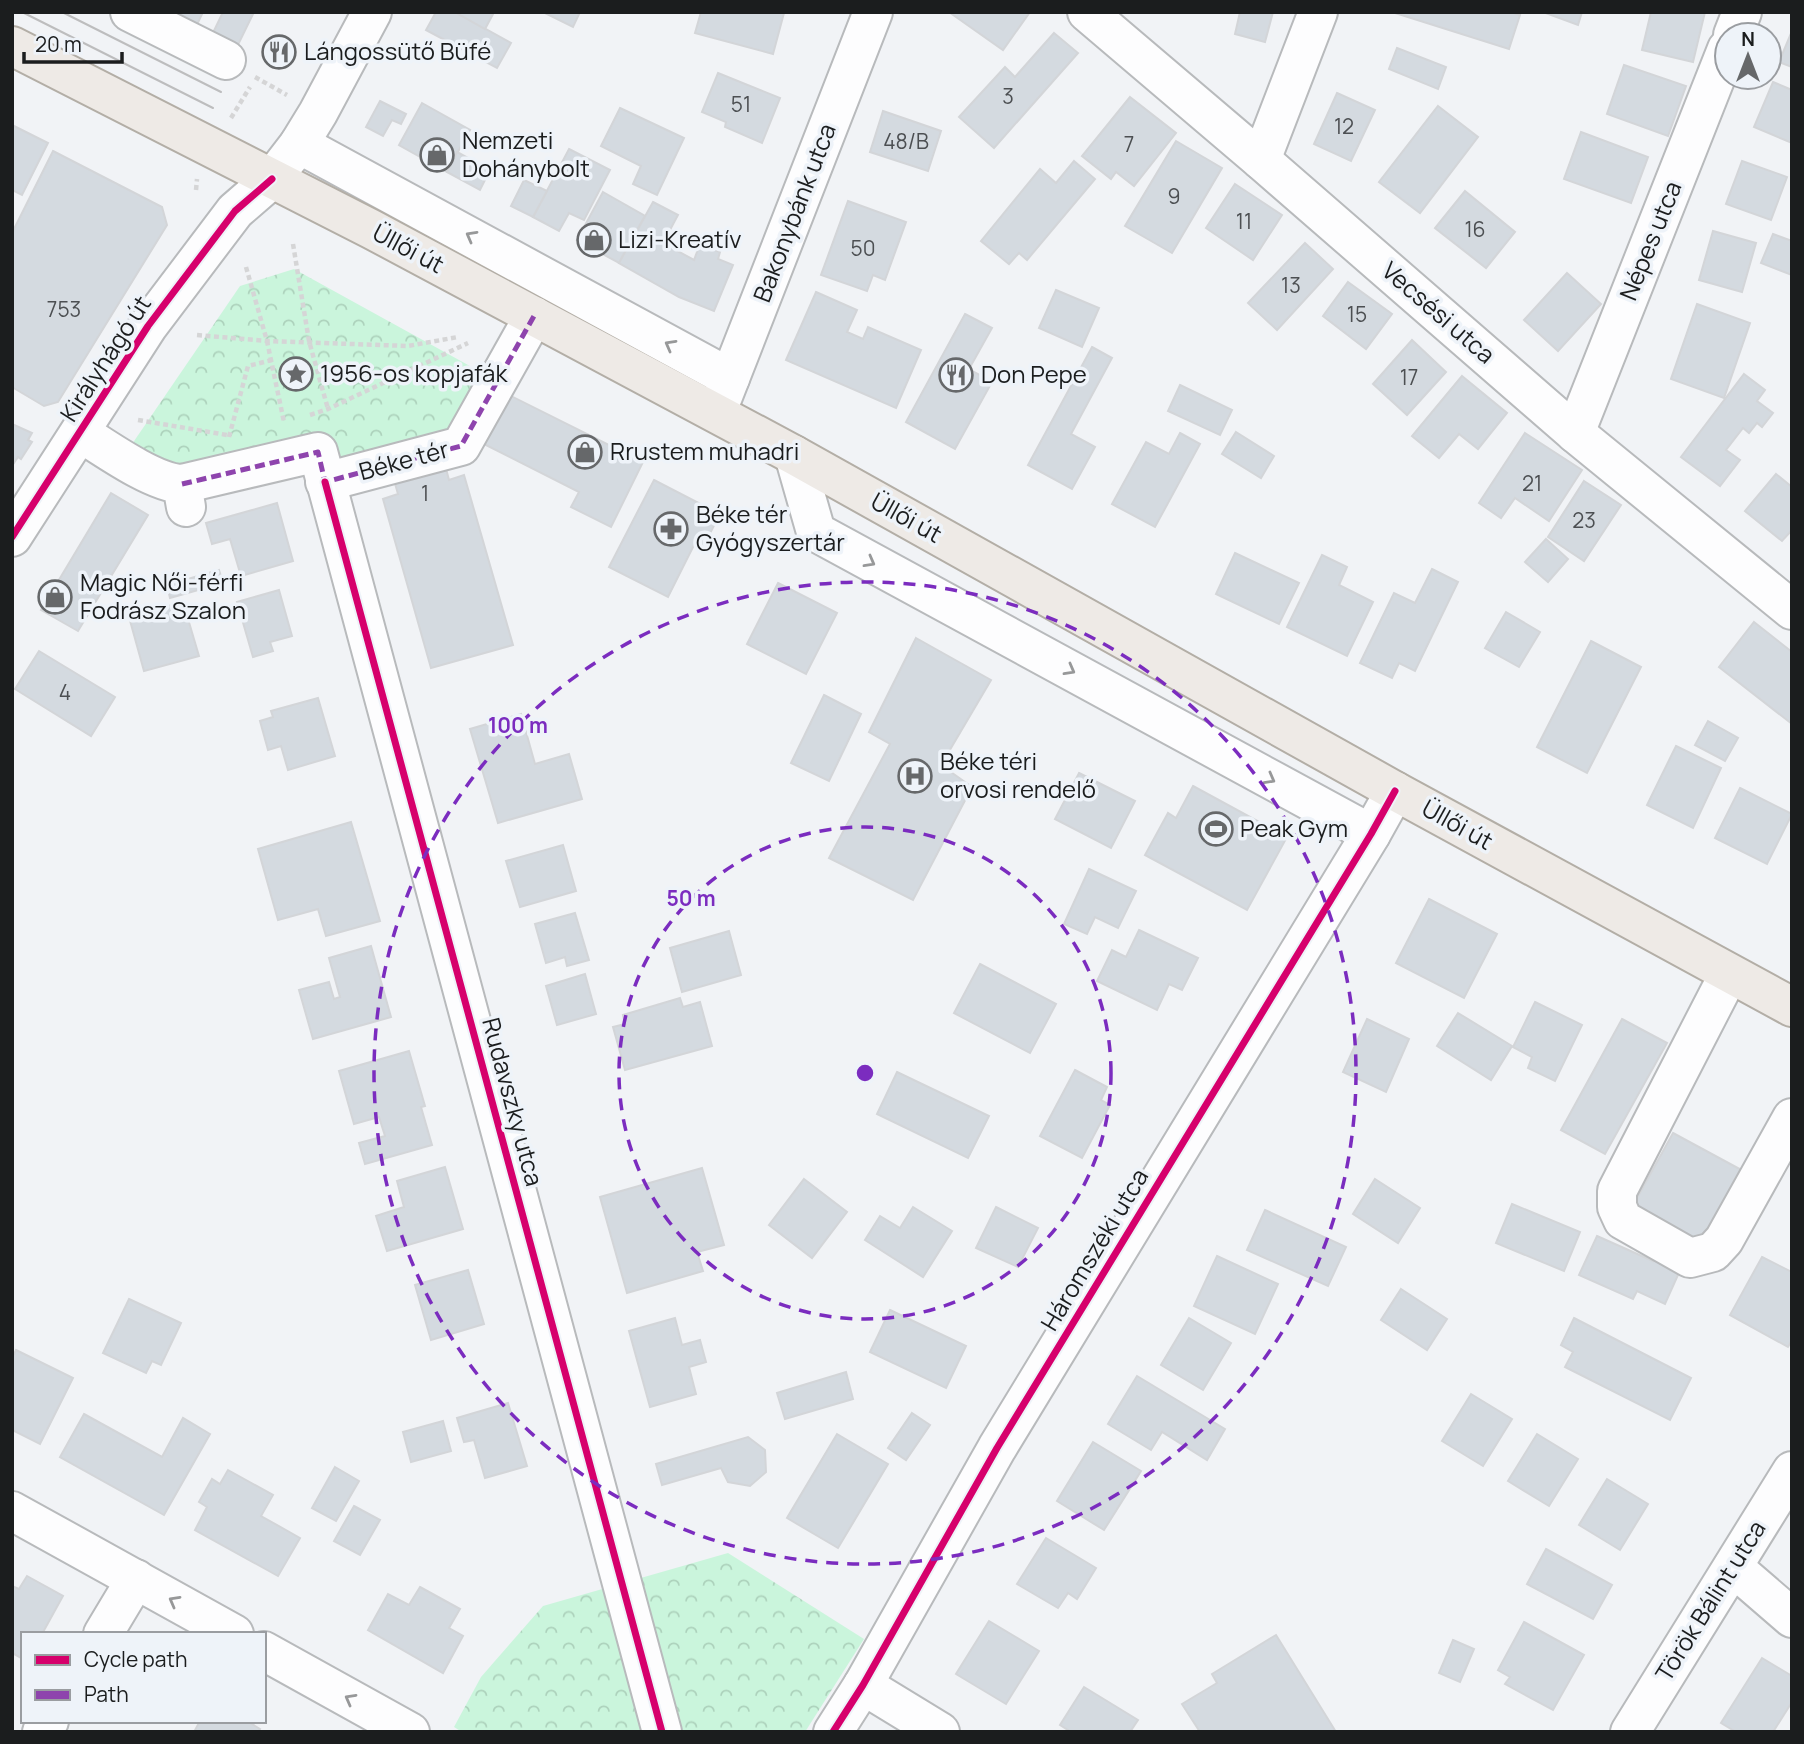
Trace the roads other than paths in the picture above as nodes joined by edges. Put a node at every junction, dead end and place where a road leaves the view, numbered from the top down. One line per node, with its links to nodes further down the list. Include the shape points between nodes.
1 (130, 12): 7 (street)
2 (372, 12): 9 (street, Királyhágó út)
3 (873, 12): 13 (street, Bakonybánk utca)
4 (1087, 12): 10 (street, Vecsési utca)
5 (1318, 12): 10 (street)
6 (12, 46): 11 (main road, Üllői út)
7 (241, 69)
8 (1713, 84): 16 (street, Népes utca)
9 (299, 144): 11 (street, Királyhágó út); 13 (street, one-way to 9)
10 (1261, 160): 16 (street, Vecsési utca)
11 (272, 179): 12 (main road, Üllői út); 15 (street, Királyhágó út, via 235,211 148,326)
12 (534, 316): 14 (main road, Üllői út); 18 (street, Béke tér, via 461,446)
13 (730, 378): 14 (street, Bakonybánk utca)
14 (716, 414): 17 (main road, Üllői út)
15 (81, 433): 18 (street, Rudavszky utca, via 184,496 237,472 318,452); 19 (street, Királyhágó út)
16 (1575, 433): 20 (street, Vecsési utca)
17 (794, 455): 21 (main road, Üllői út); 22 (street, one-way to 22, via 816,532)
18 (325, 482): 36 (street, Rudavszky utca)
19 (12, 537)
20 (1792, 610)
21 (1395, 790): 22 (street, Háromszéki utca); 23 (main road, Üllői út)
22 (1371, 834): 34 (street, Háromszéki utca, via 998,1448)
23 (1729, 974): 24 (main road, Üllői út); 25 (street, via 1616,1191 1623,1220 1690,1258 1713,1252)
24 (1792, 1007)
25 (1792, 1118)
26 (1792, 1471): 28 (street, Török Bálint utca)
27 (12, 1511): 29 (street)
28 (1733, 1567): 30 (street); 39 (street, Török Bálint utca)
29 (136, 1579): 31 (street); 32 (street, one-way to 29)
30 (1792, 1618)
31 (104, 1632)
32 (230, 1632)
33 (266, 1652): 35 (street, one-way to 33)
34 (863, 1685): 37 (street, Háromszéki utca); 38 (street)
35 (410, 1732)
36 (662, 1732)
37 (834, 1732)
38 (940, 1732)
39 (1630, 1732)

